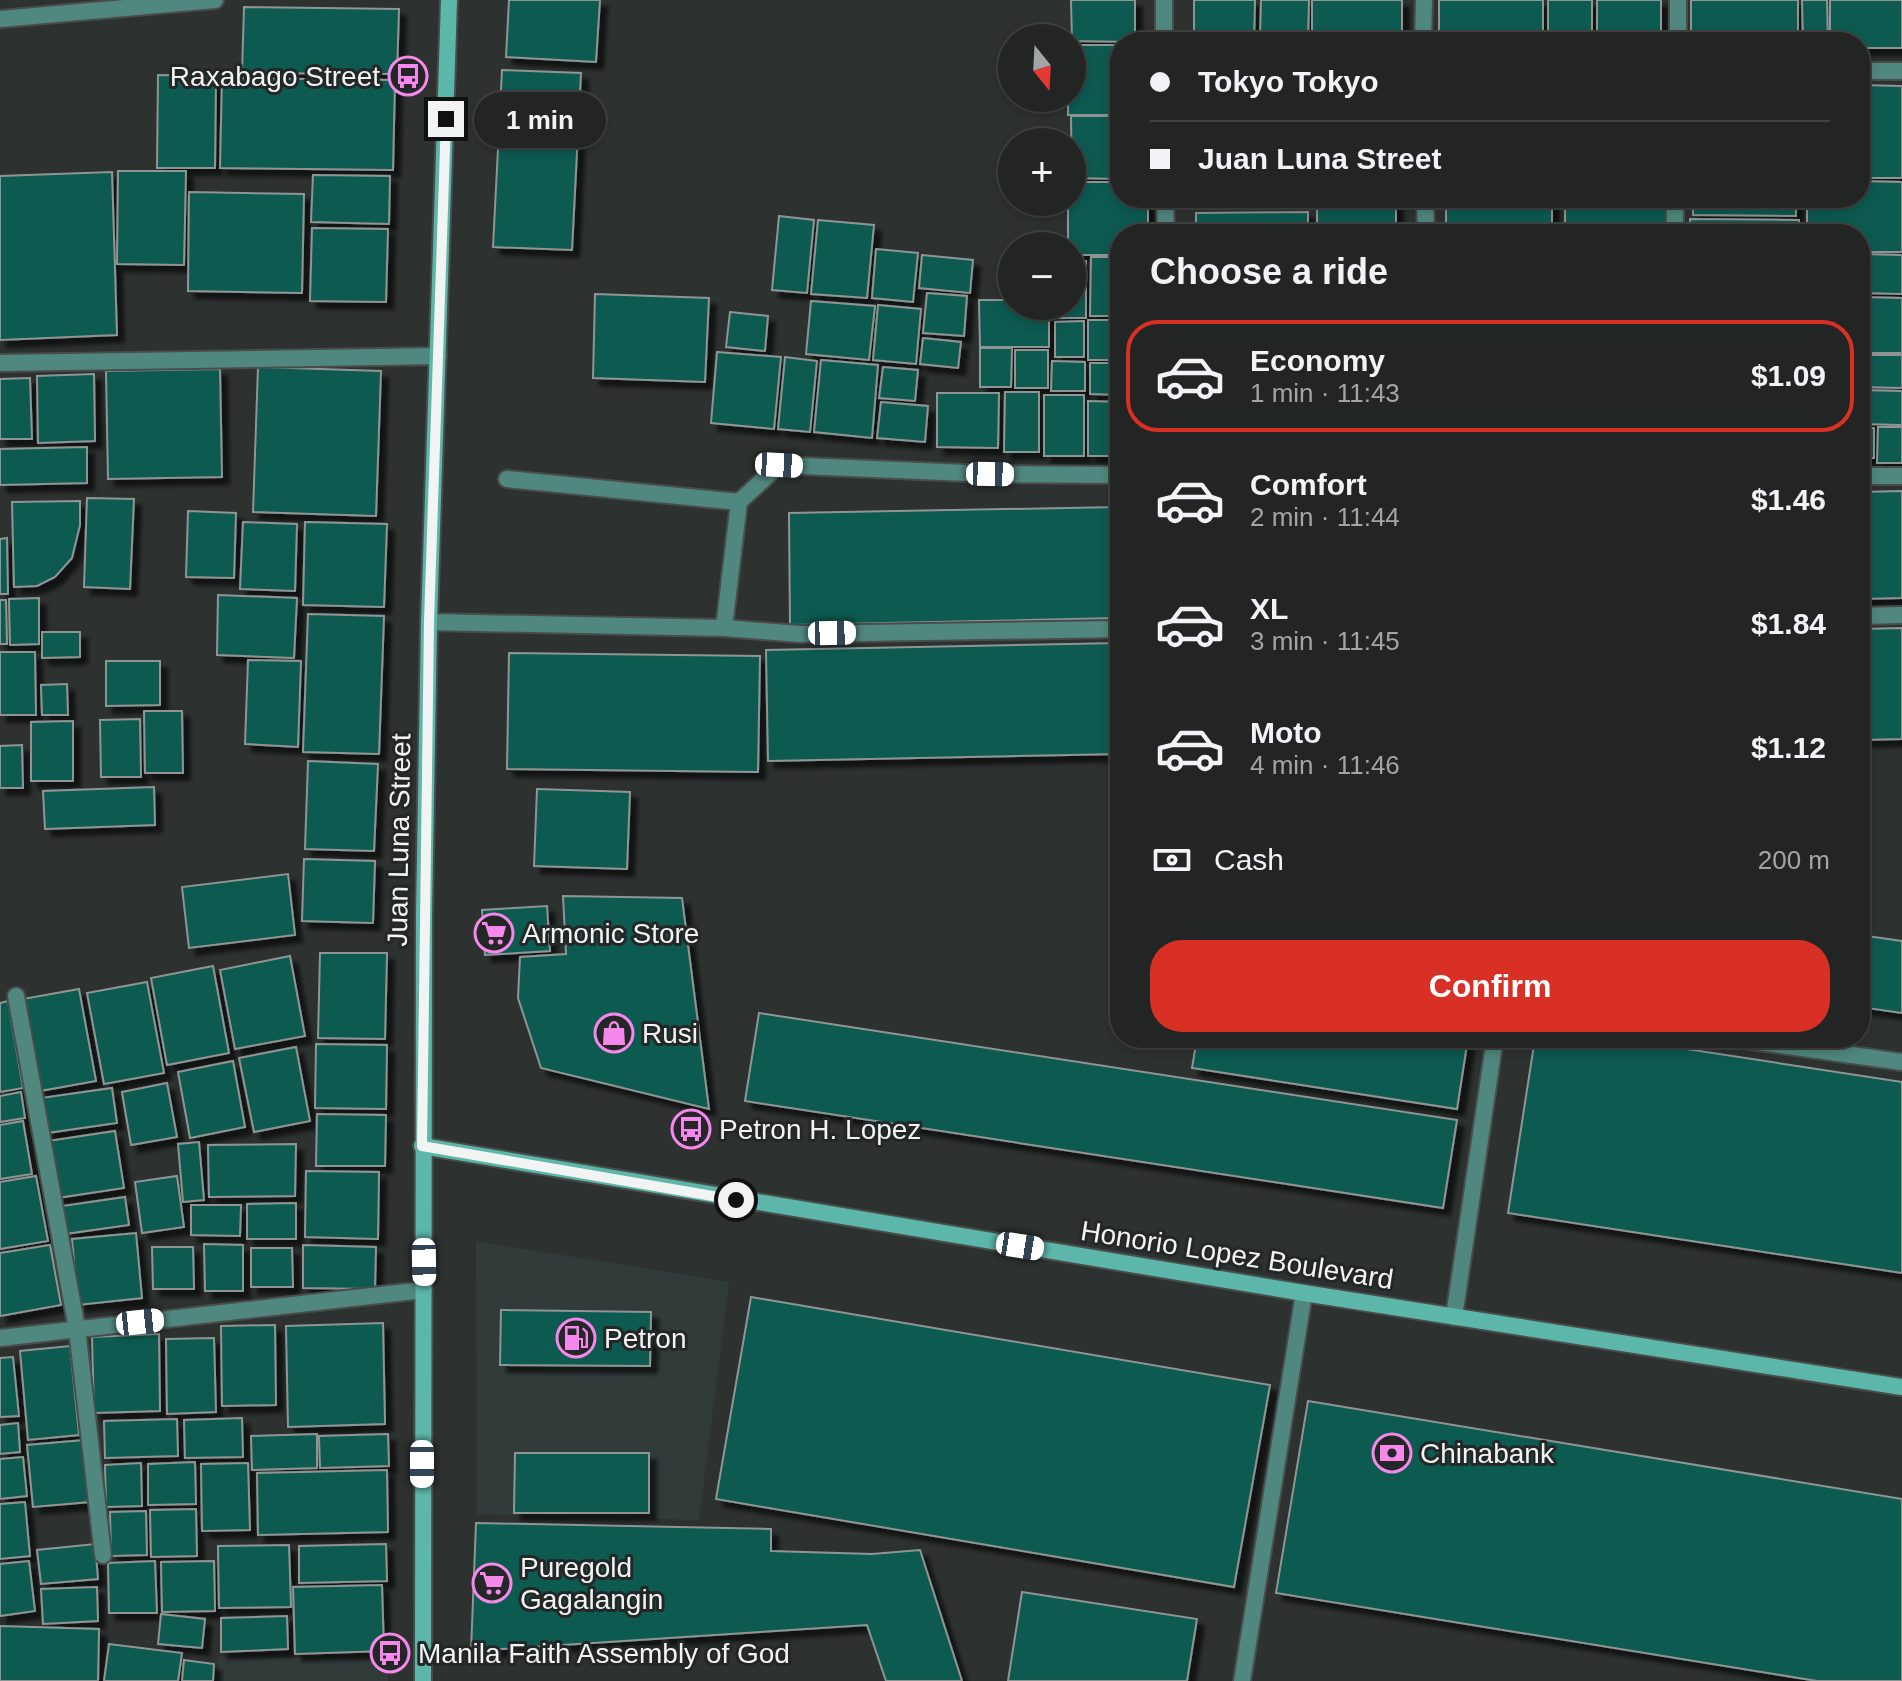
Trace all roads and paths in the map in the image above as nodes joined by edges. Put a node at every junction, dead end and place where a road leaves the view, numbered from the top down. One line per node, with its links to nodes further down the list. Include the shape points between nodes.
1 (215, 0): 6 (street)
2 (449, 0): 12 (main road, Juan Luna Street)
3 (1164, 0): 7 (street)
4 (1424, 0): 8 (street)
5 (1678, 0): 9 (street)
6 (0, 19)
7 (1164, 32)
8 (1423, 32)
9 (1678, 32)
10 (1870, 71): 11 (street)
11 (1902, 71)
12 (438, 356): 13 (street); 21 (main road, Juan Luna Street)
13 (0, 363)
14 (1110, 475): 18 (street, via 779,465)
15 (1870, 476): 16 (street)
16 (1902, 476)
17 (507, 479): 18 (street)
18 (739, 502): 22 (street)
19 (1902, 615): 20 (street)
20 (1870, 616)
21 (429, 622): 22 (street); 28 (main road, Juan Luna Street)
22 (724, 628): 23 (street, via 800,634)
23 (1110, 629)
24 (16, 996): 32 (street)
25 (1494, 1048): 31 (street)
26 (1802, 1048): 27 (street)
27 (1902, 1062)
28 (422, 1146): 29 (main road, Juan Luna Street); 30 (main road, Honorio Lopez Boulevard)
29 (424, 1290): 32 (street); 36 (main road, Juan Luna Street)
30 (1304, 1293): 31 (main road, Honorio Lopez Boulevard); 37 (street)
31 (1454, 1317): 34 (main road, Honorio Lopez Boulevard)
32 (77, 1329): 33 (street); 35 (street)
33 (0, 1338)
34 (1902, 1387)
35 (103, 1555)
36 (423, 1681)
37 (1242, 1681)

